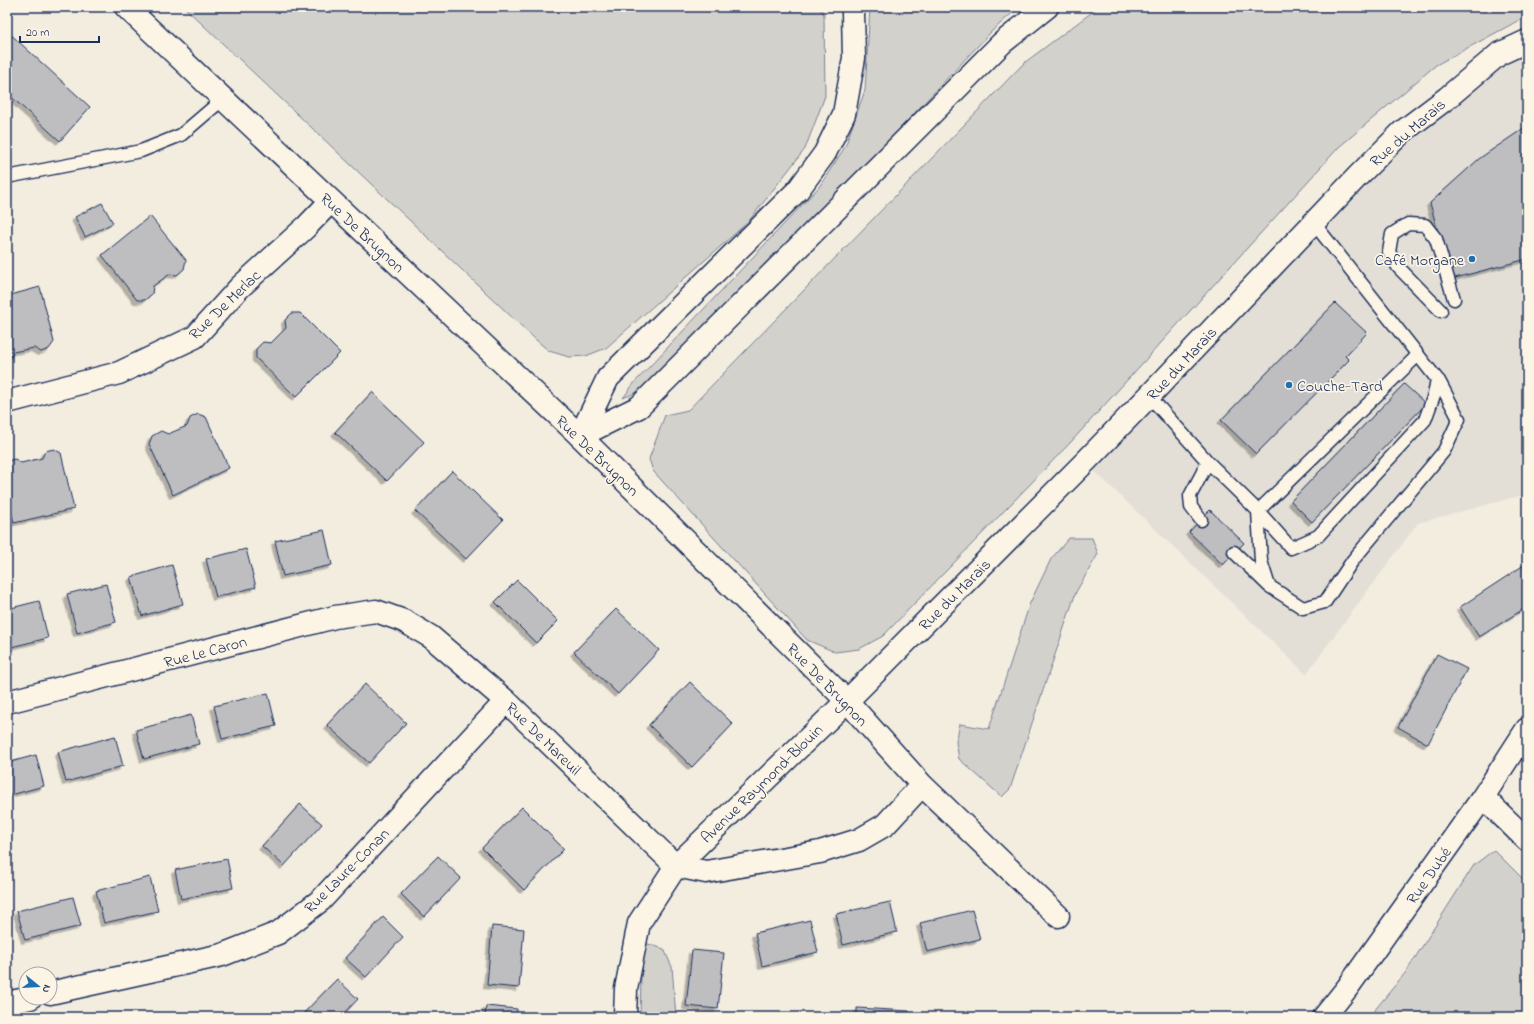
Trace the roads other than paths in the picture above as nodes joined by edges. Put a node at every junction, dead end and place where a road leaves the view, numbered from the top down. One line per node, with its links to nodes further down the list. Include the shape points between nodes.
1 (126, 7): 5 (main road, Rue De Brugnon)
2 (852, 7): 15 (main road, via 854,58 844,114 825,153 798,190 608,378)
3 (1047, 7): 15 (main road, via 1002,43 639,407)
4 (1527, 41): 8 (main road, Rue du Marais, via 1500,54 1402,132)
5 (223, 99): 6 (lane, via 181,135 141,151); 7 (main road, Rue De Brugnon)
6 (7, 177)
7 (331, 201): 14 (main road, Rue De Merlac, via 239,288 195,337 119,374); 15 (main road, Rue De Brugnon)
8 (1314, 222): 11 (lane); 13 (main road, Rue du Marais)
9 (1454, 299): 10 (lane, via 1436,239 1425,225 1408,224 1392,234 1389,252 1398,267)
10 (1442, 311)
11 (1418, 355): 12 (lane); 17 (lane)
12 (1437, 379): 17 (lane, via 1426,420 1318,536 1291,548); 20 (lane, via 1459,419 1444,451 1353,560 1325,602 1303,608)
13 (1149, 396): 16 (lane); 23 (main road, Rue du Marais)
14 (7, 402)
15 (580, 436): 23 (main road, Rue De Brugnon)
16 (1208, 462): 17 (lane); 18 (lane, via 1190,496 1191,507)
17 (1258, 511): 20 (lane, via 1261,562)
18 (1201, 520)
19 (1234, 552): 20 (lane)
20 (1269, 586)
21 (404, 621): 22 (main road, Rue De Mareuil, via 431,637); 24 (main road, Rue Le Caron, via 376,612 335,617)
22 (506, 701): 29 (main road, Rue De Mareuil); 31 (main road, Rue Laure-Conan, via 321,900 278,933 222,955)
23 (847, 701): 26 (main road, Rue De Brugnon); 29 (main road, Avenue Raymond-Blouin)
24 (7, 702)
25 (1527, 729): 27 (main road, Rue Dubé)
26 (922, 785): 29 (main road, via 885,825 859,840 820,852 706,872); 30 (main road, Rue De Brugnon)
27 (1483, 797): 28 (main road); 35 (main road, Rue Dubé)
28 (1527, 840)
29 (676, 866): 34 (main road, Avenue Raymond-Blouin, via 639,923 626,989)
30 (1058, 916)
31 (58, 992)
32 (18, 1001): 33 (main road)
33 (7, 1003)
34 (625, 1017)
35 (1324, 1017)

